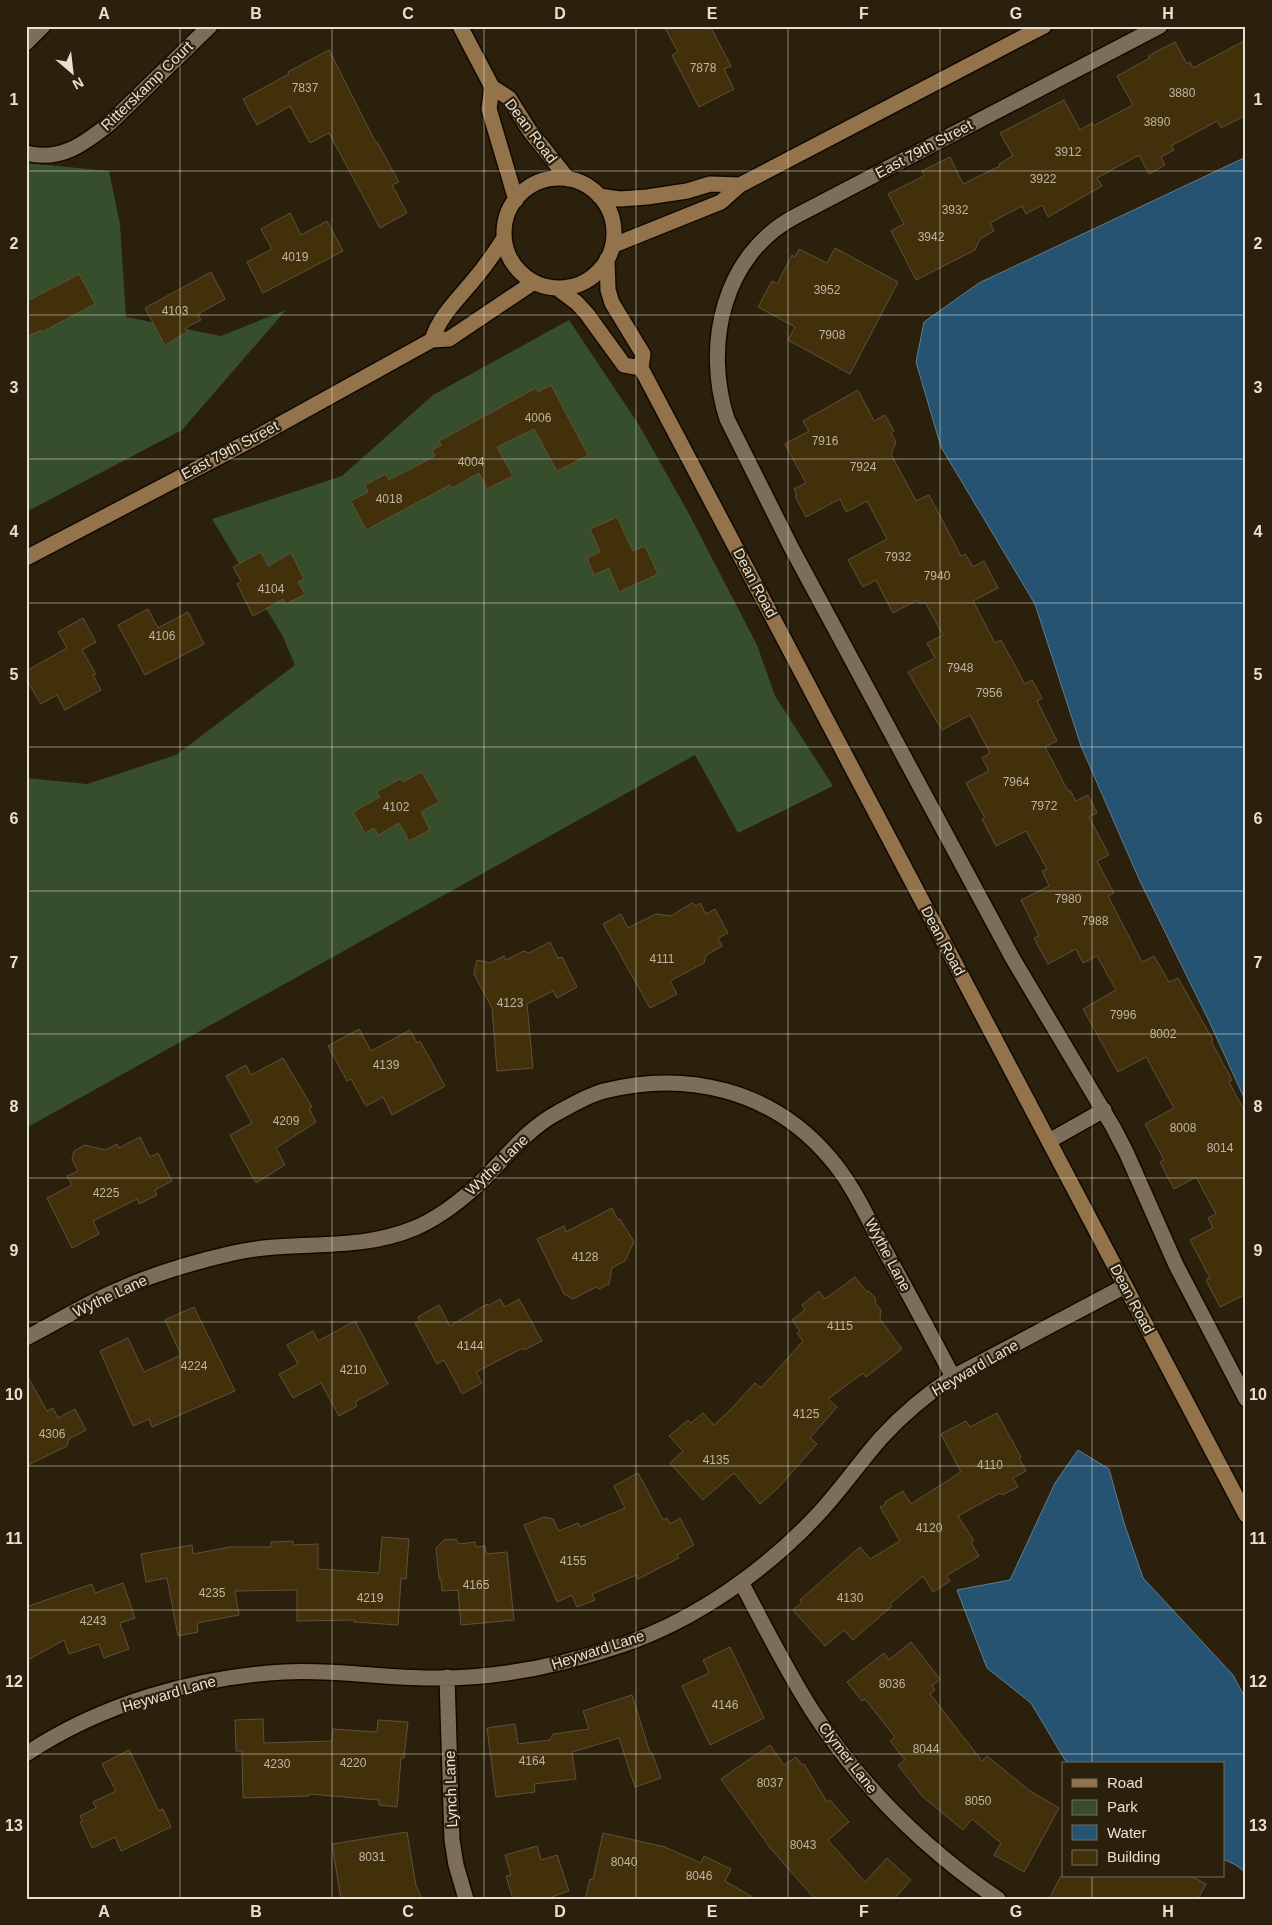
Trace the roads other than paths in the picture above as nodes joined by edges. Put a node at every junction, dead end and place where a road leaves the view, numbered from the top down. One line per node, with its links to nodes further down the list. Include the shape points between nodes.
1 (42, 26): 6 (street)
2 (210, 26): 8 (street, Ritterskamp Court, via 96,134 62,154)
3 (460, 26): 7 (street, Dean Road)
4 (1044, 26): 10 (street)
5 (1160, 26): 21 (street, East 79th Street, via 787,220 755,250 740,270 719,325 716,366 722,404 731,427 833,626 1003,942)
6 (26, 43)
7 (492, 87): 9 (street, Dean Road, via 510,98 528,130); 12 (street, Dean Road, via 489,110)
8 (26, 153)
9 (568, 180): 11 (street, via 585,185); 12 (street, via 533,185)
10 (740, 185): 11 (street, via 710,184 647,197 620,199); 14 (street, via 721,202)
11 (599, 196): 14 (street, via 612,220)
12 (516, 200): 13 (street, via 508,212)
13 (504, 238): 16 (street, via 513,264); 18 (street, via 448,310 436,327)
14 (614, 244): 15 (street)
15 (608, 259): 17 (street, via 592,277 569,287); 19 (street, Dean Road, via 608,290 616,310 643,354)
16 (534, 282): 17 (street); 18 (street, East 79th Street, via 449,339)
17 (557, 288): 19 (street, via 587,314 624,365)
18 (432, 340): 20 (street, East 79th Street, via 257,437)
19 (640, 368): 22 (street, Dean Road)
20 (26, 558)
21 (1104, 1110): 22 (street); 26 (street, via 1176,1265)
22 (1048, 1141): 23 (street, Dean Road)
23 (1125, 1286): 25 (street, Heyward Lane); 27 (street, Dean Road)
24 (26, 1338): 25 (street, Wythe Lane, via 117,1290 202,1260 281,1246 369,1242 415,1228 461,1200 520,1140 554,1115 602,1092 670,1082 696,1084 738,1094 781,1115 829,1156 852,1188)
25 (953, 1378): 28 (street, Heyward Lane, via 900,1419 802,1531)
26 (1246, 1398)
27 (1246, 1515)
28 (741, 1582): 29 (street, Heyward Lane, via 692,1614 624,1645 553,1666 484,1676); 32 (street, Clymer Lane, via 804,1698 847,1760 921,1839)
29 (447, 1677): 30 (street, Heyward Lane, via 326,1671 210,1680 113,1709); 31 (street, Lynch Lane, via 452,1840)
30 (26, 1754)
31 (466, 1899)
32 (998, 1899)

